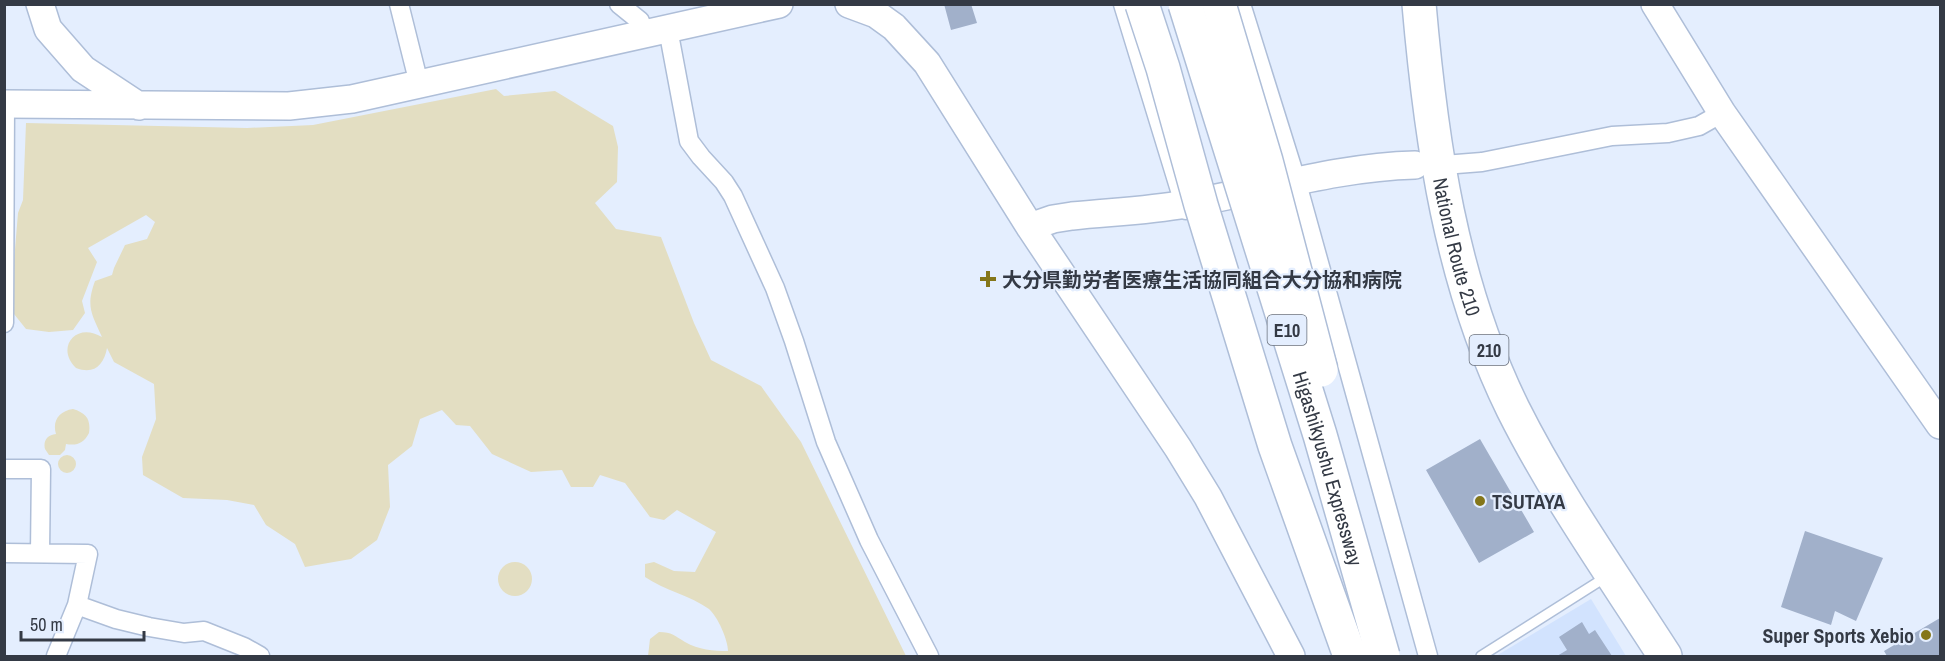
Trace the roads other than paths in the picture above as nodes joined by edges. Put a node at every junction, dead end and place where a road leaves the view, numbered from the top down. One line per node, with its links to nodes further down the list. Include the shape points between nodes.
1 (40, 4): 18 (street, via 48,29 77,63)
2 (399, 4): 16 (street)
3 (619, 4): 15 (street)
4 (779, 4): 15 (street)
5 (1123, 4): 22 (street)
6 (1142, 4): 37 (highway, bridge, via 1275,446)
7 (1160, 4): 38 (highway, Higashikyushu Expressway / E10, via 1295,441)
8 (1185, 4): 39 (highway, Higashikyushu Expressway / E10, bridge, via 1316,423)
9 (1219, 4): 40 (highway, bridge, via 1269,172)
10 (1241, 4): 21 (street)
11 (1398, 4): 20 (highway, National Route 210 / 210, via 1407,111)
12 (1419, 4): 20 (highway, National Route 210 / 210)
13 (1654, 4): 19 (street)
14 (863, 7): 24 (street, via 894,27 927,63)
15 (655, 32): 16 (street); 34 (street, via 689,141 733,196 775,288 826,442 869,540)
16 (419, 84): 18 (street, via 352,99 289,106)
17 (5, 104): 18 (street); 23 (street)
18 (139, 106)
19 (1722, 113): 20 (street, via 1699,126 1677,132 1612,136 1482,162); 26 (street)
20 (1426, 165): 21 (street, via 1367,168); 30 (highway, National Route 210 / 210, via 1450,301 1478,379 1532,488)
21 (1296, 180): 22 (street); 41 (street)
22 (1184, 205): 24 (street, via 1072,216); 36 (street)
23 (5, 216): 25 (street)
24 (1030, 227): 35 (street, via 1208,497)
25 (4, 323)
26 (1941, 424)
27 (4, 469): 29 (street, via 41,469)
28 (4, 552): 29 (street)
29 (40, 553): 31 (street, via 88,554)
30 (1603, 579): 42 (lane); 43 (highway, National Route 210 / 210); 44 (highway, National Route 210 / 210)
31 (77, 605): 32 (street); 33 (street, via 149,627 184,633 204,631 244,646)
32 (56, 657)
33 (260, 657)
34 (929, 657)
35 (1291, 657)
36 (1333, 657)
37 (1350, 657)
38 (1357, 657)
39 (1383, 657)
40 (1395, 657)
41 (1428, 657)
42 (1481, 657)
43 (1639, 657)
44 (1665, 657)

